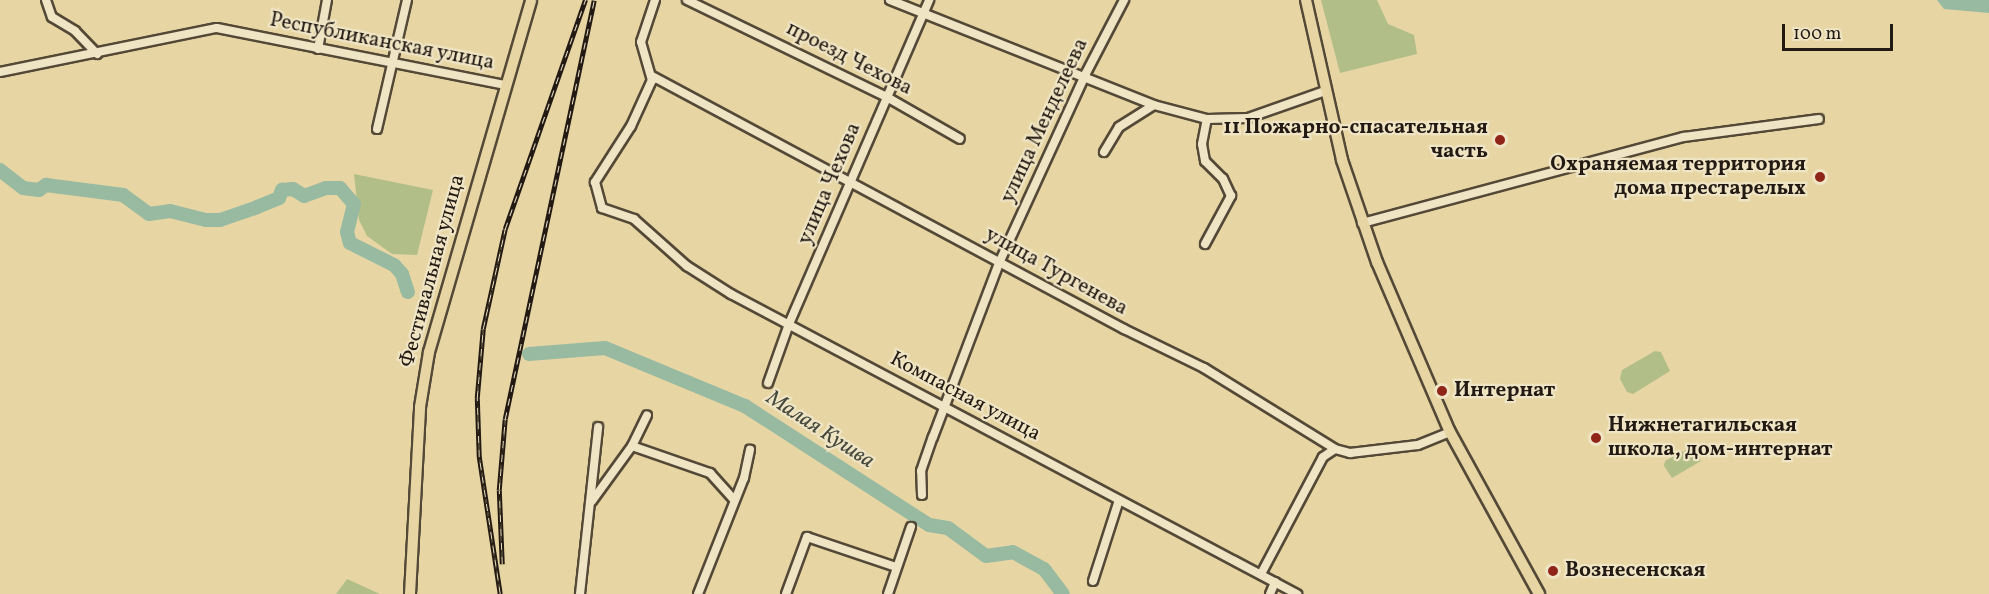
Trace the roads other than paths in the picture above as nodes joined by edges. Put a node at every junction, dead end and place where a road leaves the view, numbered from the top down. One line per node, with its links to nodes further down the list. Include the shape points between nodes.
1 (45, 0): 13 (street, via 52,17 75,31)
2 (327, 0): 12 (street)
3 (407, 0): 14 (street)
4 (531, 0): 18 (main road, Фестивальная улица)
5 (655, 0): 17 (street, via 641,42)
6 (687, 0): 20 (street, проезд Чехова)
7 (890, 0): 11 (street)
8 (929, 0): 11 (street, улица Чехова)
9 (1124, 0): 16 (street, улица Менделеева)
10 (1306, 0): 19 (main road)
11 (921, 12): 16 (street); 20 (street, улица Чехова)
12 (318, 49): 13 (street, Республиканская улица, via 217,28); 14 (street, Республиканская улица)
13 (96, 54): 15 (street)
14 (392, 64): 18 (street, Республиканская улица); 24 (street)
15 (0, 72)
16 (1085, 75): 21 (street); 30 (street, улица Менделеева)
17 (652, 76): 27 (street, улица Тургенева); 31 (street, Компасная улица, via 631,126 595,182 602,208 640,224 687,266)
18 (504, 85): 49 (main road, Фестивальная улица, via 429,352 420,407)
19 (1325, 91): 22 (street, via 1248,118); 28 (main road)
20 (885, 96): 25 (street, проезд Чехова); 27 (street, улица Чехова)
21 (1154, 105): 22 (street); 26 (street, via 1119,127)
22 (1207, 119): 29 (street, via 1202,144 1205,161 1223,179 1231,196)
23 (1819, 119): 28 (street, via 1809,117 1684,137)
24 (377, 129)
25 (960, 138)
26 (1104, 152)
27 (851, 181): 30 (street, улица Тургенева); 31 (street, улица Чехова)
28 (1362, 223): 36 (main road)
29 (1204, 244)
30 (1000, 261): 33 (street, улица Менделеева); 38 (street, улица Тургенева, via 1204,368)
31 (789, 324): 32 (street, улица Чехова); 33 (street, Компасная улица)
32 (768, 383)
33 (945, 406): 40 (street, улица Менделеева, via 921,471); 42 (street, Компасная улица)
34 (647, 416): 37 (street)
35 (598, 427): 43 (street)
36 (1450, 432): 38 (street, улица Тургенева, via 1418,445 1350,453); 56 (main road)
37 (632, 446): 41 (street, via 710,473); 43 (street)
38 (1335, 449): 46 (street, via 1323,457)
39 (750, 450): 41 (street)
40 (922, 495)
41 (734, 500): 51 (street)
42 (1119, 500): 46 (street, Компасная улица); 47 (street)
43 (592, 501): 50 (street)
44 (911, 527): 45 (street)
45 (896, 567): 52 (street, via 807,537); 53 (street)
46 (1261, 574): 48 (street, Компасная улица)
47 (1093, 581)
48 (1275, 582): 54 (street); 55 (street, Компасная улица)
49 (410, 594)
50 (580, 594)
51 (698, 594)
52 (786, 594)
53 (888, 594)
54 (1270, 594)
55 (1297, 594)
56 (1539, 594)

